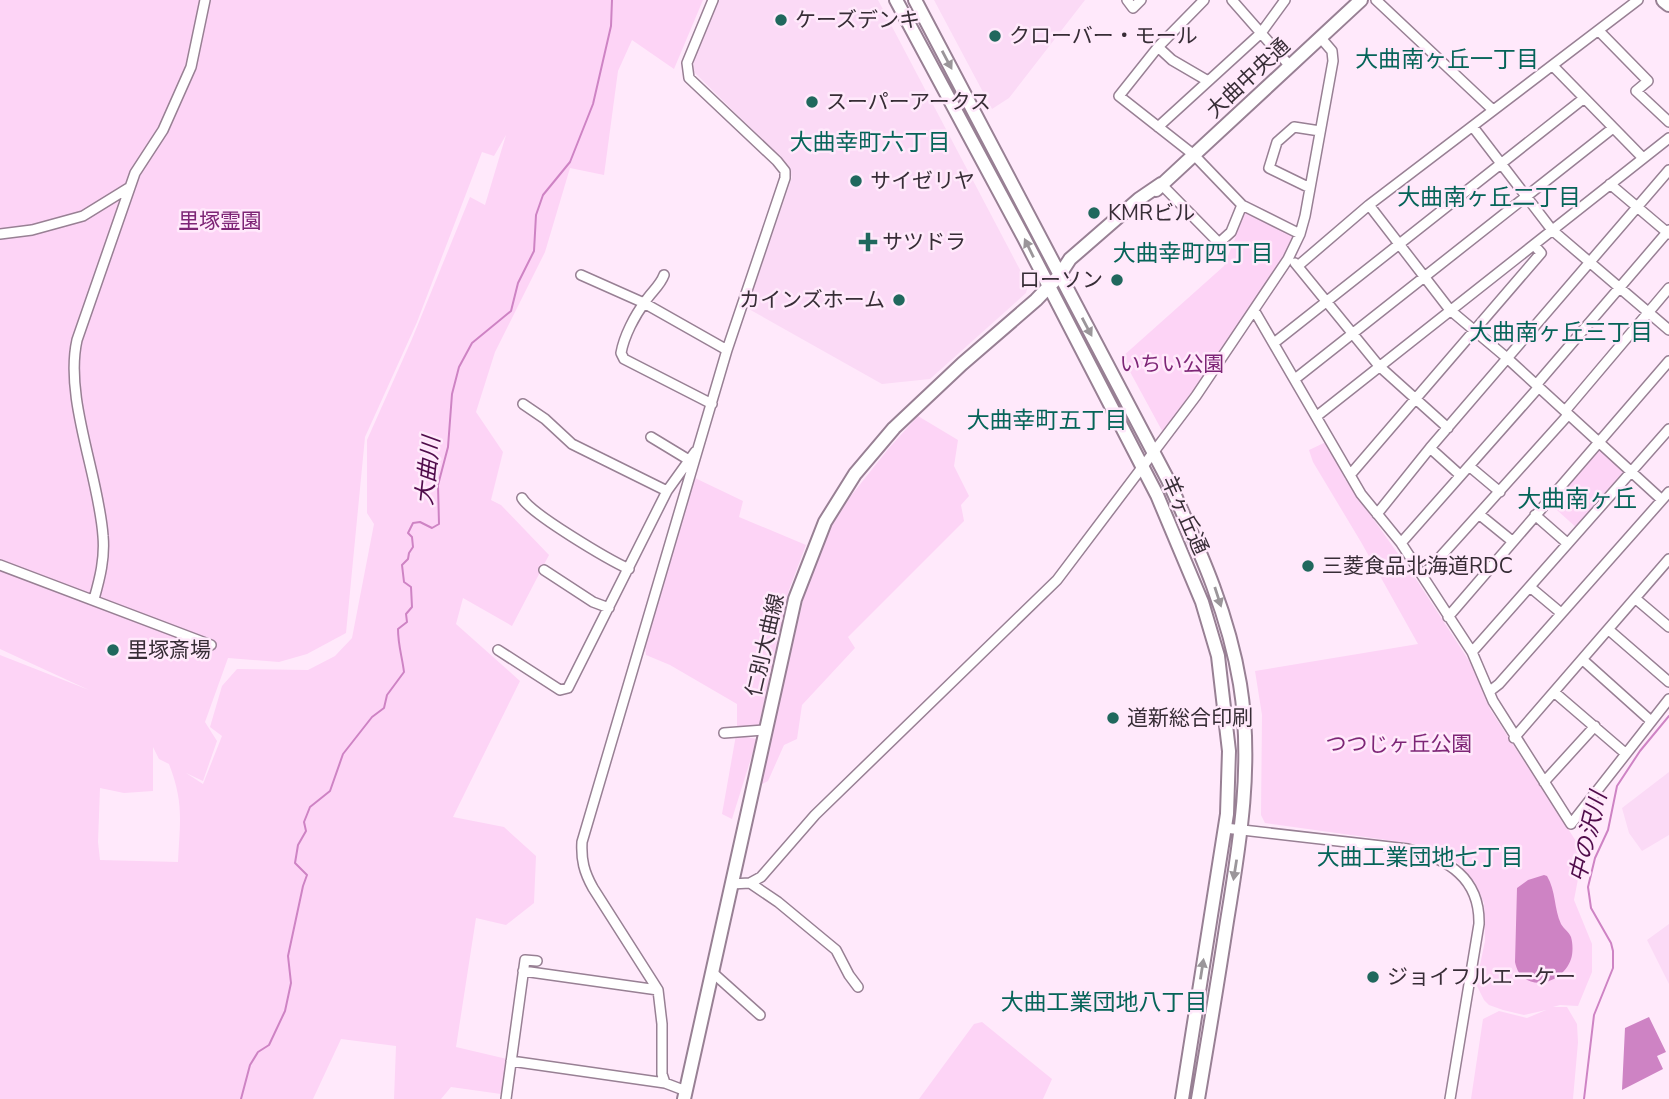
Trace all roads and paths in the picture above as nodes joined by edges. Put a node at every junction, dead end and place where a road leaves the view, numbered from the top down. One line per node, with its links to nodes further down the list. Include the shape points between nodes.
1 (205, 0): 37 (street, via 191,67 178,100)
2 (713, 0): 68 (street, via 687,63 689,78 785,171)
3 (896, 0): 57 (main road, 羊ヶ丘通, one-way to 3)
4 (915, 0): 54 (main road, 羊ヶ丘通, one-way to 54)
5 (1126, 0): 6 (street, via 1133,8)
6 (1141, 0)
7 (1204, 0): 19 (street)
8 (1232, 0): 17 (street)
9 (1285, 0): 17 (street)
10 (1361, 0): 15 (main road, 大曲中央通)
11 (1376, 0): 24 (street)
12 (1638, 0): 16 (street)
13 (1664, 0): 14 (highway)
14 (1669, 4)
15 (1350, 6): 18 (main road, 大曲中央通)
16 (1599, 31): 21 (street); 25 (street, via 1648,81 1636,91)
17 (1261, 33): 20 (street); 22 (street)
18 (1321, 37): 20 (main road, 大曲中央通); 29 (street, via 1332,51 1332,61)
19 (1158, 47): 22 (street); 26 (street, via 1119,96)
20 (1289, 65): 31 (main road, 大曲中央通)
21 (1553, 66): 23 (street); 24 (street)
22 (1208, 81): 26 (street)
23 (1583, 99): 28 (street); 33 (street)
24 (1493, 110): 27 (street)
25 (1669, 122)
26 (1158, 127): 31 (street)
27 (1473, 127): 33 (street); 41 (street)
28 (1613, 128): 32 (street); 39 (street)
29 (1320, 131): 38 (street); 38 (street, via 1294,127 1277,142 1269,168)
30 (1669, 138): 32 (street)
31 (1194, 155): 35 (main road, 大曲中央通); 40 (street)
32 (1643, 158): 36 (street)
33 (1500, 165): 39 (street); 47 (street)
34 (1669, 170): 42 (street)
35 (1161, 184): 40 (street, via 1219,243 1231,232); 54 (main road, 大曲中央通, via 1070,259)
36 (1611, 184): 42 (street); 43 (street)
37 (130, 187): 45 (street, via 83,216); 109 (street, via 73,358 103,534 103,564)
38 (1310, 188): 46 (street)
39 (1525, 196): 43 (street); 55 (street)
40 (1242, 205): 46 (street)
41 (1369, 205): 47 (street); 51 (street)
42 (1636, 206): 44 (street); 50 (street)
43 (1552, 230): 48 (street); 50 (street)
44 (1668, 232): 56 (street)
45 (0, 234)
46 (1300, 234): 49 (street)
47 (1399, 244): 55 (street); 59 (street)
48 (1534, 245): 62 (street); 64 (street, via 1541,253)
49 (1288, 259): 51 (street); 61 (street)
50 (1589, 261): 56 (street); 69 (street)
51 (1299, 265): 59 (street)
52 (581, 275): 60 (street)
53 (664, 275): 60 (street)
54 (1059, 276): 57 (main road, 大曲中央通); 85 (main road, 羊ヶ丘通, one-way to 85)
55 (1424, 276): 62 (street); 66 (street)
56 (1619, 286): 63 (street); 73 (street)
57 (1048, 288): 88 (main road, 羊ヶ丘通); 126 (main road, 仁別大曲線, via 894,428 855,474 825,522 795,599)
58 (1669, 288): 63 (street)
59 (1327, 301): 66 (street); 67 (street)
60 (643, 303): 68 (street); 76 (street, via 623,344 624,359)
61 (1254, 310): 67 (street); 85 (street)
62 (1450, 310): 64 (street); 70 (street)
63 (1648, 312): 65 (street); 77 (street)
64 (1475, 330): 69 (street); 74 (street)
65 (1669, 330)
66 (1352, 333): 70 (street); 72 (street)
67 (1274, 343): 72 (street)
68 (727, 350): 76 (street)
69 (1507, 358): 73 (street); 79 (street)
70 (1379, 366): 74 (street); 78 (street)
71 (1667, 367): 82 (street)
72 (1295, 379): 78 (street)
73 (1537, 386): 77 (street); 87 (street)
74 (1416, 400): 79 (street); 90 (street)
75 (523, 404): 92 (street, via 572,444)
76 (712, 404): 83 (street)
77 (1567, 413): 82 (street); 93 (street)
78 (1317, 416): 90 (street)
79 (1448, 428): 84 (street)
80 (1669, 429): 89 (street)
81 (651, 437): 86 (street)
82 (1599, 442): 89 (street); 97 (street)
83 (700, 445): 86 (street); 139 (street, via 582,842 585,874)
84 (1430, 448): 91 (street); 96 (street)
85 (1154, 452): 88 (street); 132 (main road, 羊ヶ丘通, one-way to 132, via 1205,561 1226,621 1244,722)
86 (689, 460): 92 (street)
87 (1469, 466): 91 (street); 93 (street)
88 (1142, 467): 131 (main road, 羊ヶ丘通, via 1193,580 1218,656 1229,751); 133 (street, via 1058,580 814,815 761,877)
89 (1631, 471): 94 (street); 100 (street)
90 (1350, 475): 96 (street)
91 (1460, 475): 101 (street)
92 (667, 491): 104 (street)
93 (1500, 492): 98 (street)
94 (1666, 496): 112 (street)
95 (522, 498): 104 (street, via 573,537)
96 (1377, 514): 101 (street)
97 (1535, 514): 99 (street); 100 (street)
98 (1480, 515): 99 (street); 107 (street)
99 (1512, 541): 113 (street)
100 (1567, 543): 108 (street)
101 (1401, 544): 107 (street)
102 (1669, 559): 106 (street)
103 (0, 565): 109 (street)
104 (629, 569): 111 (street)
105 (544, 570): 111 (street)
106 (1665, 570): 110 (street)
107 (1423, 576): 113 (street)
108 (1530, 587): 112 (street); 118 (street)
109 (94, 599): 116 (street)
110 (1636, 599): 114 (street); 115 (street)
111 (609, 608): 117 (street, via 568,688 560,690)
112 (1561, 613): 121 (street)
113 (1448, 617): 118 (street)
114 (1669, 628)
115 (1609, 630): 119 (street); 120 (street)
116 (211, 645)
117 (498, 650)
118 (1472, 652): 121 (street)
119 (1583, 660): 122 (street); 124 (street)
120 (1669, 682)
121 (1490, 691): 128 (street)
122 (1554, 692): 125 (street); 128 (street)
123 (1669, 699): 124 (street)
124 (1651, 721): 129 (street)
125 (1595, 726): 129 (street); 130 (street)
126 (764, 730): 127 (street); 134 (main road, 仁別大曲線)
127 (724, 733)
128 (1514, 737): 130 (street)
129 (1625, 753): 130 (street, via 1571,824)
130 (1545, 782)
131 (1225, 828): 132 (street); 146 (main road, 羊ヶ丘通, one-way to 131)
132 (1241, 830): 143 (main road, 羊ヶ丘通, one-way to 143); 147 (street, via 1427,853 1449,863 1469,884 1479,907 1479,923)
133 (750, 883): 134 (street); 138 (street, via 836,950)
134 (731, 884): 137 (main road, 仁別大曲線)
135 (537, 961): 136 (street, via 525,960)
136 (523, 971): 139 (street); 141 (street)
137 (712, 972): 140 (street); 144 (main road, 仁別大曲線)
138 (858, 987)
139 (658, 990): 142 (street)
140 (760, 1015)
141 (511, 1061): 142 (street); 145 (street)
142 (665, 1083): 144 (street)
143 (1199, 1093)
144 (685, 1095)
145 (506, 1099)
146 (1182, 1099)
147 (1450, 1099)

